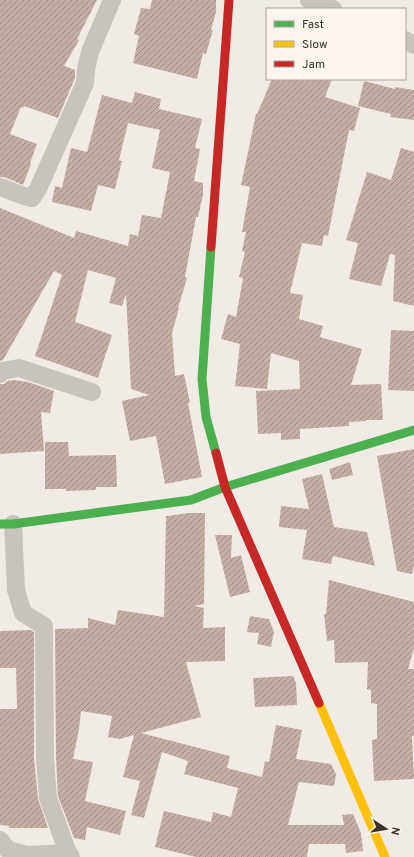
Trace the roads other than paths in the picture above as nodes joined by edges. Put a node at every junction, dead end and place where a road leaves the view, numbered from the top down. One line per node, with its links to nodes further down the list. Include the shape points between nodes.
1 (112, 0): 5 (street, via 90,52 85,83 38,189 32,198)
2 (229, 0): 9 (street, via 202,379 206,418)
3 (309, 0): 4 (street)
4 (330, 8)
5 (0, 187)
6 (0, 374): 7 (street, via 2,371 19,368)
7 (92, 392)
8 (414, 430): 9 (street)
9 (225, 487): 10 (street, via 191,500); 13 (street)
10 (6, 524): 12 (street, via 16,590 23,612 44,626 45,758 48,798)
11 (0, 840): 12 (street, via 8,850 27,855)
12 (69, 855)
13 (385, 857)

